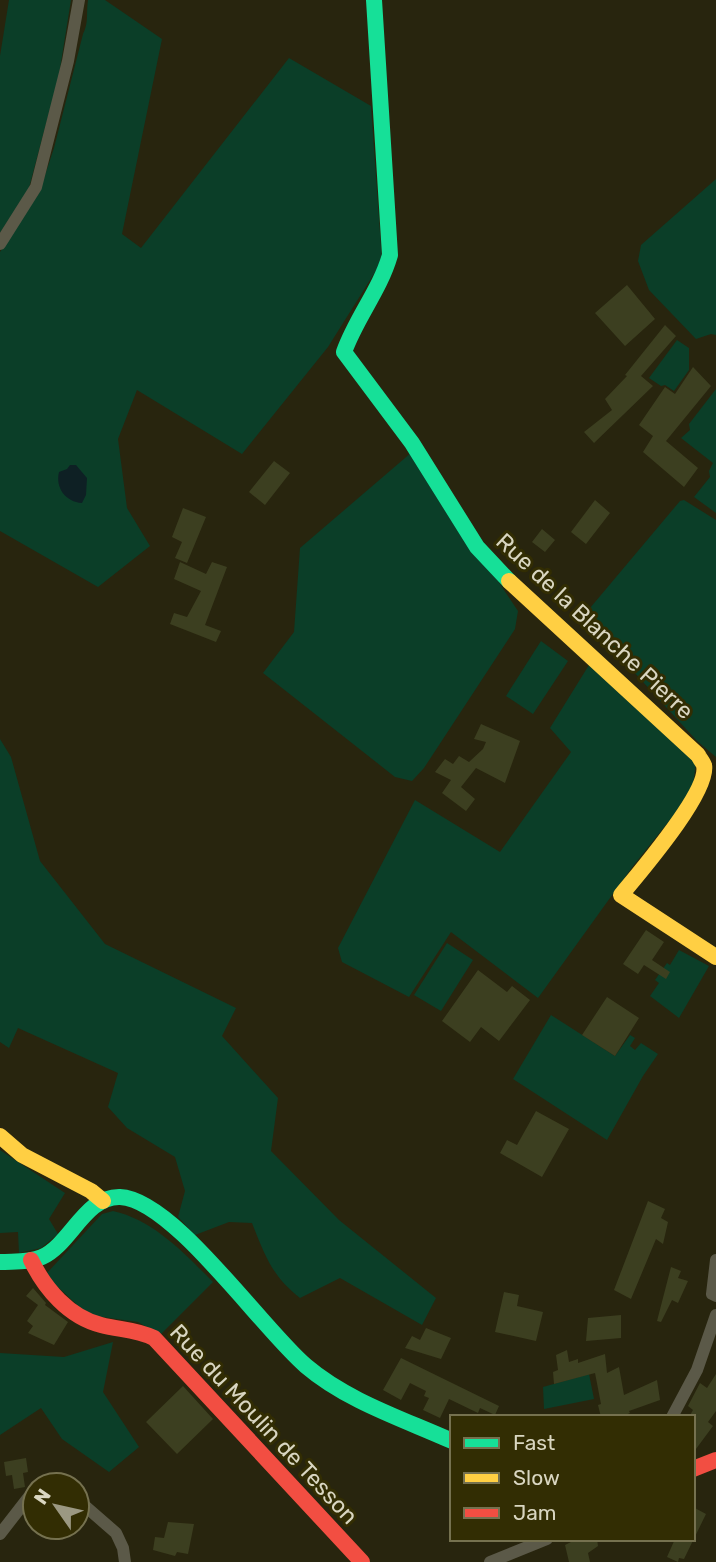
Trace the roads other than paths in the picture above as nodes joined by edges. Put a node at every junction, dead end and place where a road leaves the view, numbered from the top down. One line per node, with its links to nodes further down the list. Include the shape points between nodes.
1 (79, 0): 3 (street, via 36,187)
2 (374, 0): 4 (street, Rue de la Blanche Pierre, via 390,255 387,272 347,339 344,352 412,443 477,547 704,764 694,799 621,895)
3 (0, 244)
4 (716, 957)
5 (0, 1136): 6 (street, via 22,1155)
6 (103, 1201): 7 (street, via 44,1256); 13 (street, via 129,1197 176,1226 306,1366 351,1394)
7 (31, 1260): 9 (street); 22 (street, Rue du Moulin de Tesson, via 58,1299 78,1316 154,1338)
8 (716, 1260): 10 (street, via 711,1288)
9 (0, 1262)
10 (716, 1296)
11 (716, 1315): 12 (street, via 698,1370)
12 (673, 1415)
13 (450, 1440)
14 (716, 1460): 15 (street)
15 (695, 1468)
16 (21, 1507): 18 (street)
17 (91, 1511): 21 (street, via 116,1533)
18 (0, 1534)
19 (542, 1541): 20 (street)
20 (494, 1560)
21 (125, 1562)
22 (362, 1562)

